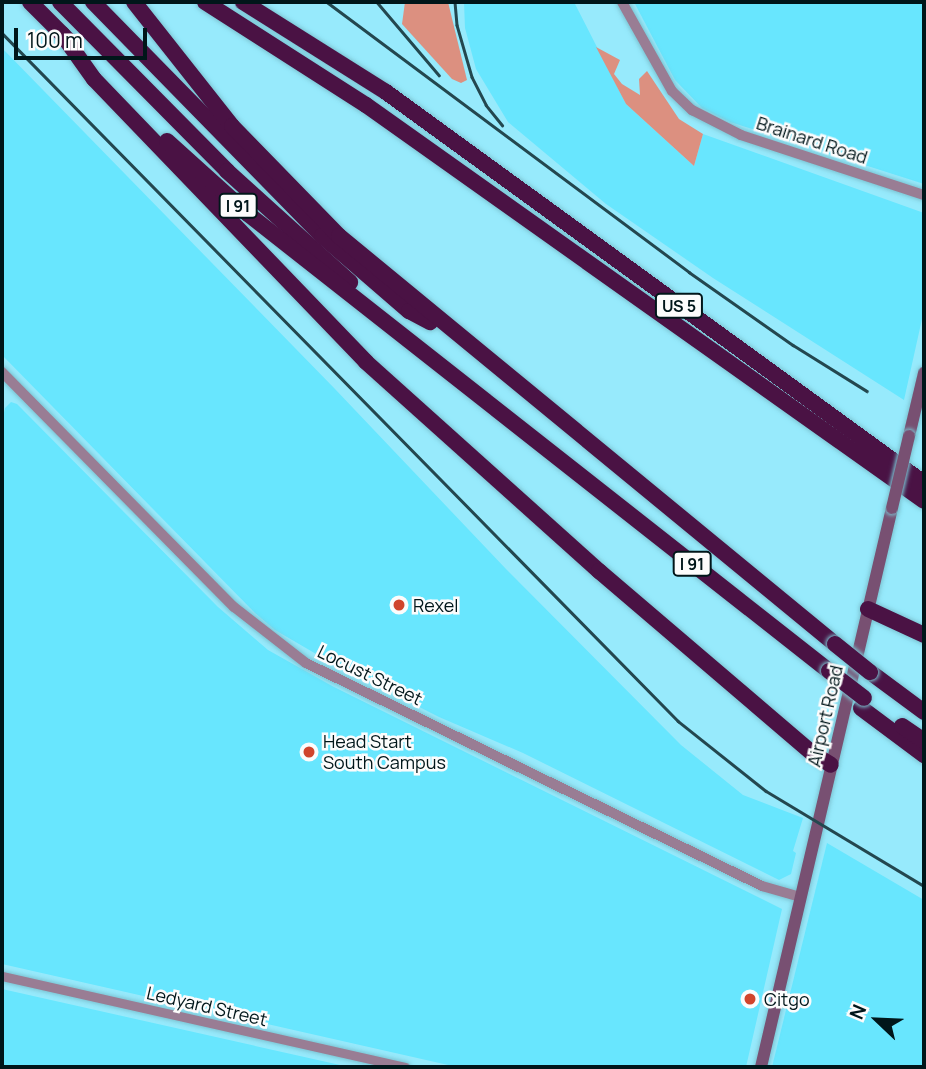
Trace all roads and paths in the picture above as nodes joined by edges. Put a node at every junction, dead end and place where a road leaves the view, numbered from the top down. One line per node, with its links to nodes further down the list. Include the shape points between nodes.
1 (30, 2): 8 (highway, I 91)
2 (60, 2): 14 (highway, via 267,209 495,399)
3 (93, 2): 10 (highway, via 347,259 409,311)
4 (134, 2): 10 (highway, I 91, via 210,101 271,169 339,236)
5 (205, 2): 13 (highway, US 5, via 366,105)
6 (243, 2): 15 (highway, US 5, via 396,99)
7 (622, 2): 9 (street, Brainard Road, via 672,92 692,110 741,135)
8 (62, 34): 14 (highway, I 91, via 237,205); 24 (highway, via 94,79 382,377 599,571)
9 (924, 195)
10 (460, 337): 21 (highway, I 91, bridge)
11 (2, 372): 25 (street, Locust Street, via 234,607 306,663 762,886)
12 (924, 373): 18 (main road, Airport Road, bridge)
13 (810, 421): 16 (highway, US 5); 17 (highway, via 836,446)
14 (547, 451): 20 (highway, I 91, bridge)
15 (924, 484)
16 (924, 501)
17 (924, 508)
18 (868, 609): 19 (highway); 24 (main road, Airport Road)
19 (924, 635)
20 (862, 703): 22 (highway, I 91); 23 (highway)
21 (924, 712)
22 (924, 741)
23 (924, 755)
24 (831, 765): 25 (main road, Airport Road)
25 (800, 897): 28 (main road, Airport Road)
26 (2, 976): 27 (street, Ledyard Street)
27 (405, 1067)
28 (761, 1067)

